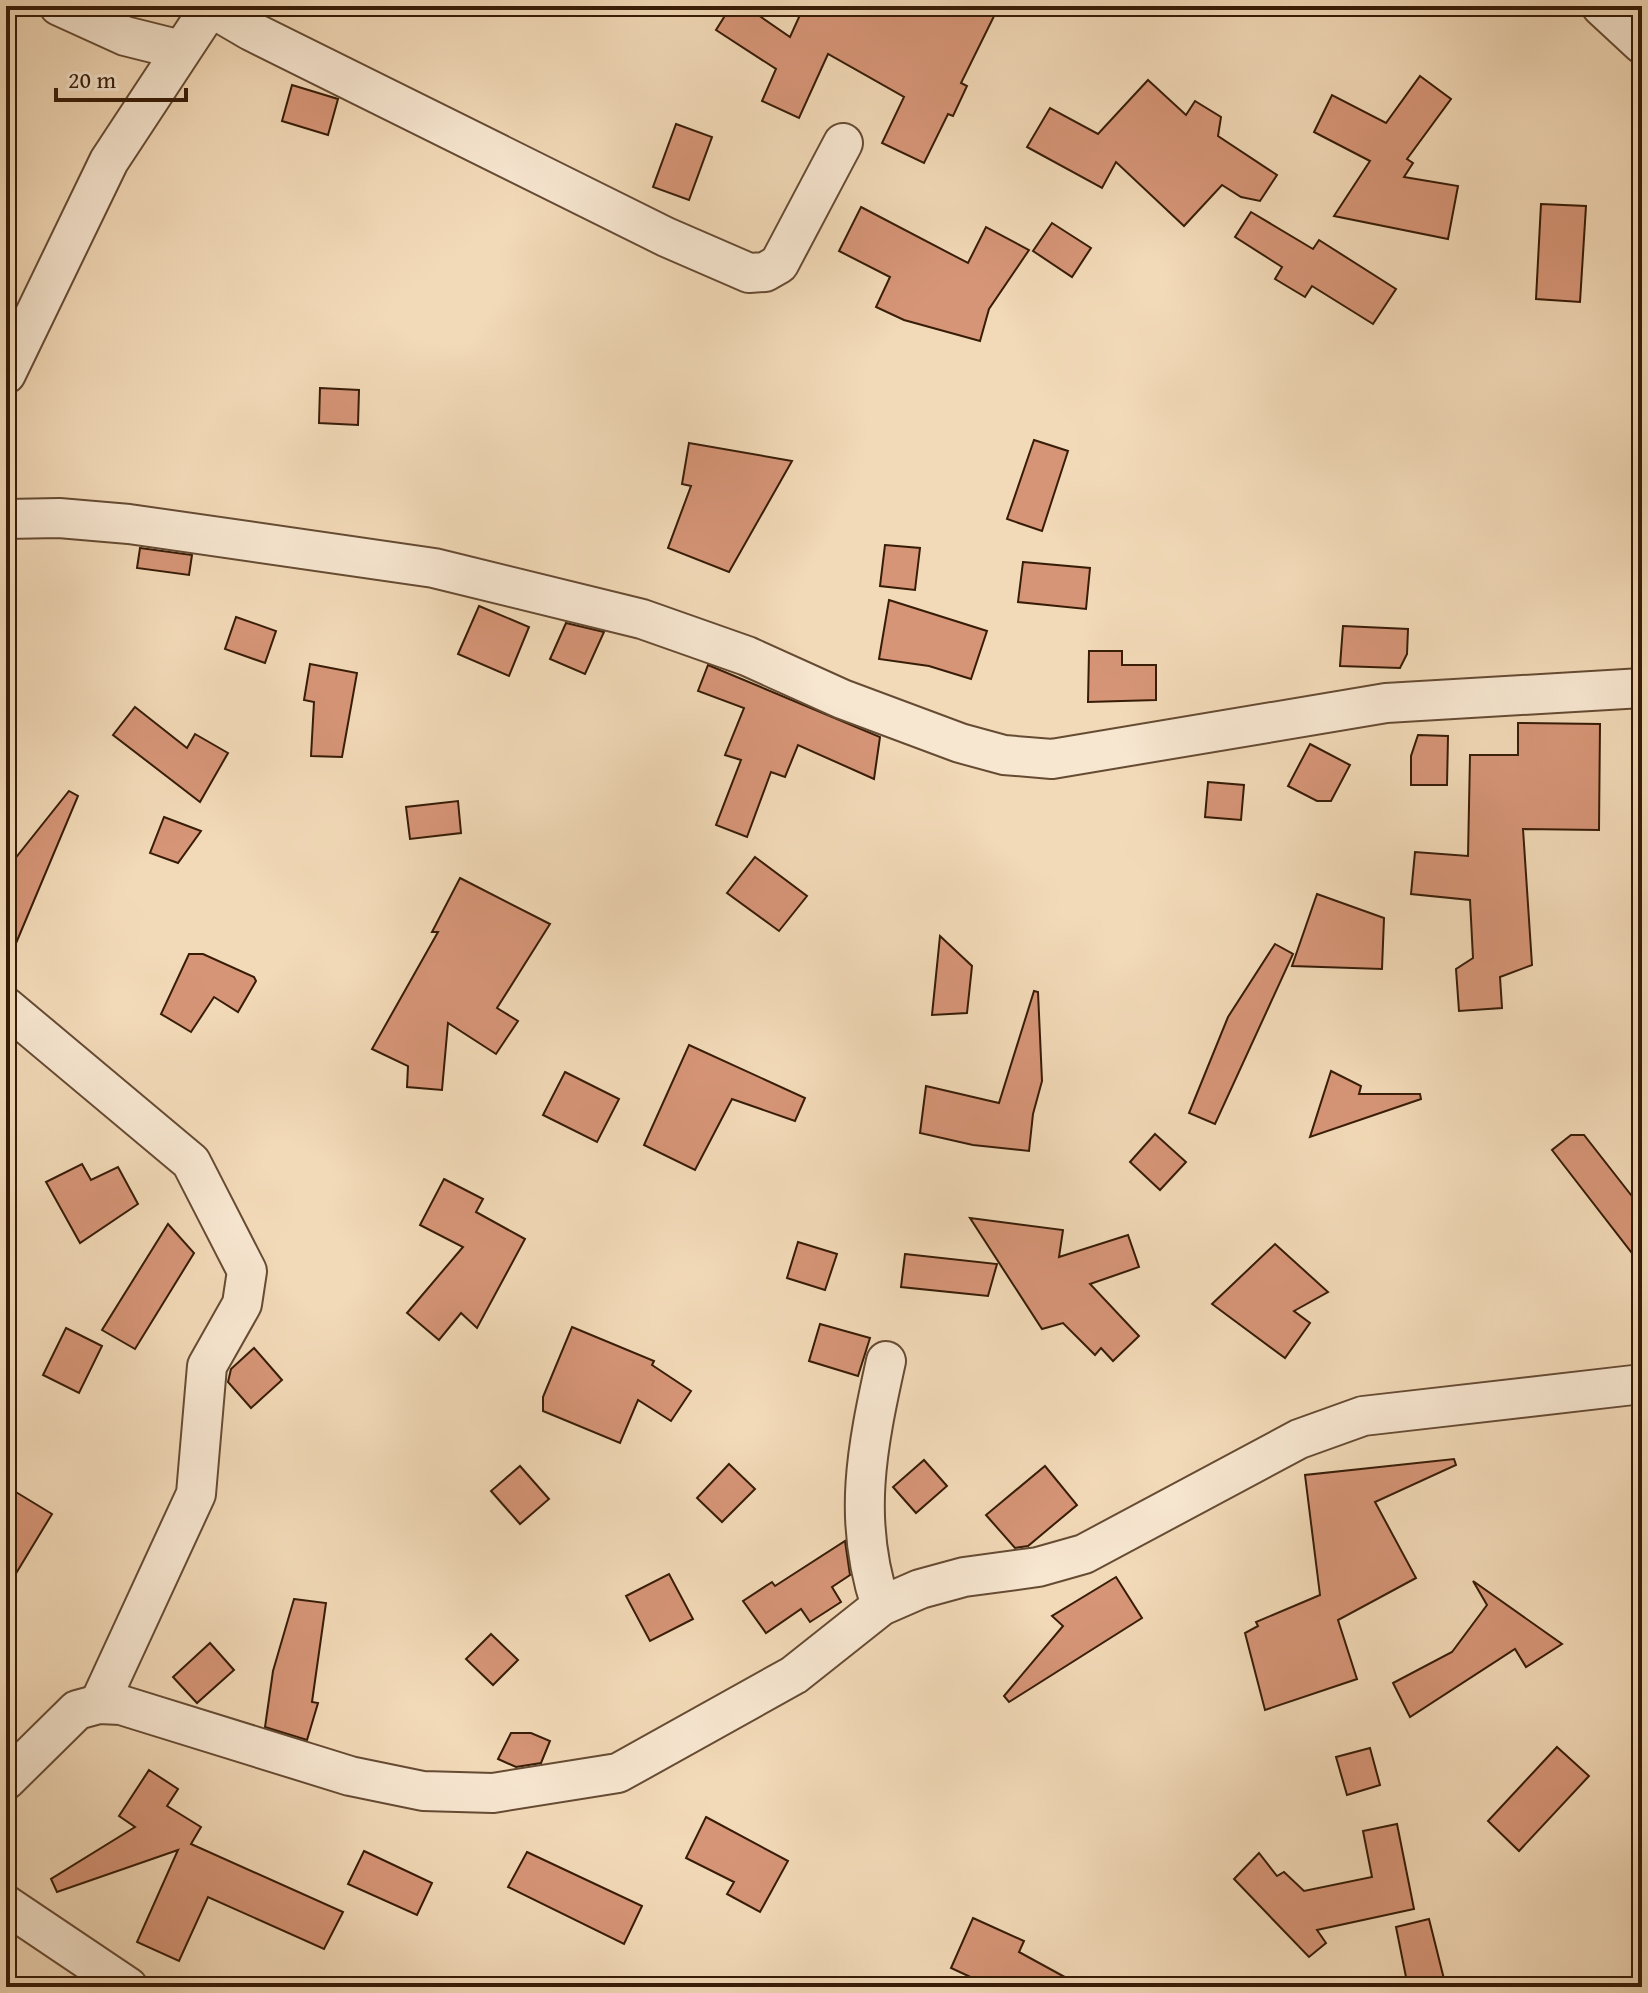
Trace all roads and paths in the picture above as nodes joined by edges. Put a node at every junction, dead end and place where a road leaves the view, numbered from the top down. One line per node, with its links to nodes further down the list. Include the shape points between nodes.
1 (59, 6): 5 (street, via 125,36)
2 (210, 6): 5 (street); 6 (street, via 666,237 749,273 779,264)
3 (1601, 6): 4 (street)
4 (1642, 44)
5 (181, 50): 7 (street, via 109,161)
6 (843, 143)
7 (6, 374)
8 (6, 519): 9 (street, via 129,524 434,568 642,619 747,656 842,699 1004,755 1052,759 1386,703)
9 (1642, 688)
10 (6, 1007): 14 (street, via 191,1162 247,1271 242,1304 207,1366 196,1494)
11 (886, 1361): 13 (street, via 866,1469 863,1532)
12 (1642, 1384): 13 (street, via 1363,1416 1299,1439 1084,1554 1038,1567 964,1577)
13 (881, 1606): 14 (street, via 794,1675 618,1773 493,1793 423,1791 350,1776 121,1705)
14 (99, 1704): 15 (street, via 77,1710)
15 (6, 1780)
16 (6, 1905): 17 (street)
17 (128, 1987)

